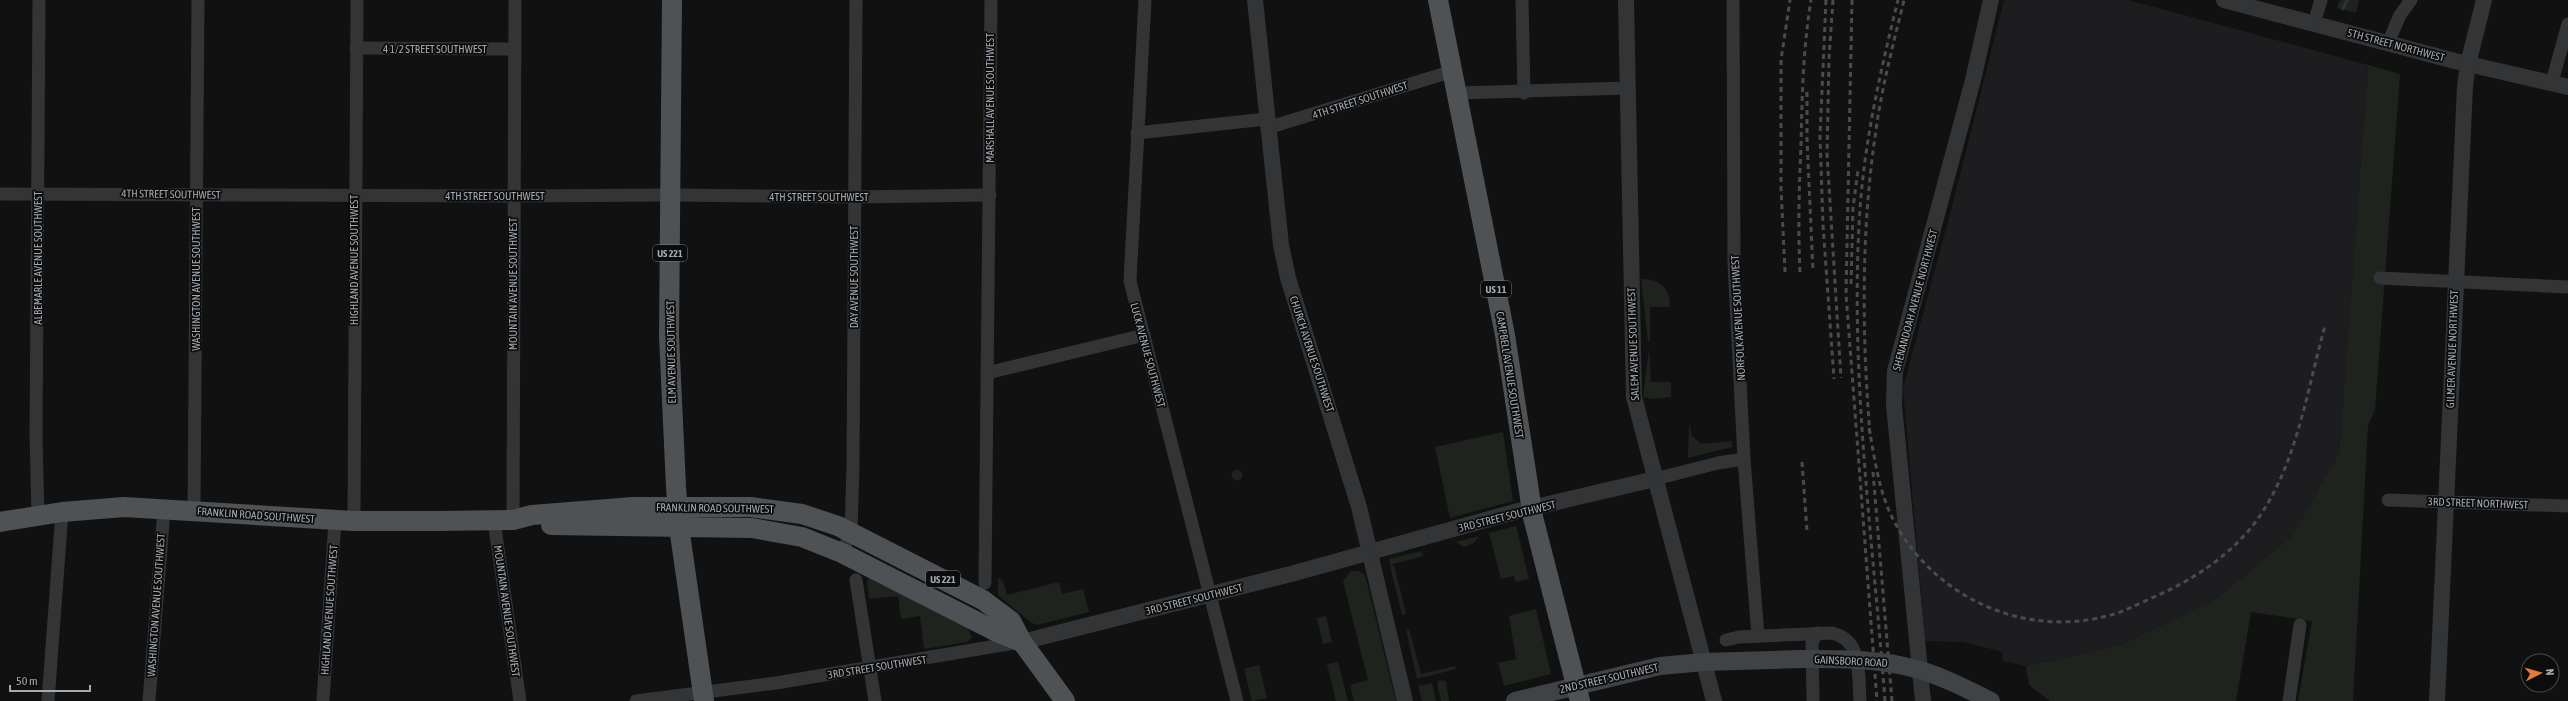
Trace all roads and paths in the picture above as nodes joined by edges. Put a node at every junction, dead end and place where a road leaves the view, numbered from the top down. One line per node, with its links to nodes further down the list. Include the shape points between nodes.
1 (39, 0): 34 (street, ALBEMARLE AVENUE SOUTHWEST)
2 (198, 0): 35 (street, WASHINGTON AVENUE SOUTHWEST)
3 (357, 0): 22 (street, HIGHLAND AVENUE SOUTHWEST)
4 (515, 0): 23 (street, MOUNTAIN AVENUE SOUTHWEST)
5 (672, 0): 36 (main road, ELM AVENUE SOUTHWEST / US 221)
6 (856, 0): 40 (street, DAY AVENUE SOUTHWEST)
7 (991, 0): 39 (street, MARSHALL AVENUE SOUTHWEST)
8 (1145, 0): 32 (street, LUCK AVENUE SOUTHWEST)
9 (1255, 0): 31 (street, CHURCH AVENUE SOUTHWEST)
10 (1438, 0): 25 (main road, CAMPBELL AVENUE SOUTHWEST / US 11)
11 (1522, 0): 29 (street)
12 (1626, 0): 28 (street, SALEM AVENUE SOUTHWEST)
13 (1733, 0): 46 (street, NORFOLK AVENUE SOUTHWEST, via 1734,263)
14 (1991, 0): 89 (street, SHENANDOAH AVENUE NORTHWEST, via 1973,80 1895,371 1894,413)
15 (2224, 0): 19 (street, 5TH STREET NORTHWEST)
16 (2321, 0): 19 (street)
17 (2411, 0): 21 (street, via 2400,15)
18 (2484, 0): 24 (street, GILMER AVENUE NORTHWEST)
19 (2314, 23): 21 (street, 5TH STREET NORTHWEST)
20 (2568, 24): 26 (street)
21 (2388, 43): 24 (street, 5TH STREET NORTHWEST)
22 (356, 48): 23 (street, 4 1/2 STREET SOUTHWEST); 37 (street, HIGHLAND AVENUE SOUTHWEST)
23 (514, 50): 38 (street, MOUNTAIN AVENUE SOUTHWEST)
24 (2468, 64): 26 (street, 5TH STREET NORTHWEST); 42 (street, GILMER AVENUE NORTHWEST)
25 (1453, 71): 30 (main road, CAMPBELL AVENUE SOUTHWEST / US 11); 31 (street, 4TH STREET SOUTHWEST)
26 (2552, 82): 27 (street, 5TH STREET NORTHWEST)
27 (2568, 86)
28 (1628, 88): 29 (street); 47 (street, SALEM AVENUE SOUTHWEST, via 1634,397)
29 (1524, 92): 30 (street)
30 (1457, 93): 53 (main road, CAMPBELL AVENUE SOUTHWEST / US 11, via 1505,335)
31 (1267, 124): 32 (street, 4TH STREET SOUTHWEST); 62 (street, CHURCH AVENUE SOUTHWEST, via 1281,246 1288,278 1345,458)
32 (1137, 133): 44 (street, LUCK AVENUE SOUTHWEST, via 1130,281)
33 (0, 194): 34 (street, 4TH STREET SOUTHWEST)
34 (38, 194): 35 (street, 4TH STREET SOUTHWEST); 56 (street, ALBEMARLE AVENUE SOUTHWEST)
35 (196, 194): 37 (street, 4TH STREET SOUTHWEST); 54 (street, WASHINGTON AVENUE SOUTHWEST)
36 (671, 195): 38 (street, 4TH STREET SOUTHWEST); 40 (street, 4TH STREET SOUTHWEST); 51 (main road, ELM AVENUE SOUTHWEST / US 221, via 669,336)
37 (354, 196): 38 (street, 4TH STREET SOUTHWEST); 57 (street, HIGHLAND AVENUE SOUTHWEST)
38 (513, 196): 58 (street, MOUNTAIN AVENUE SOUTHWEST)
39 (990, 196): 40 (street, 4TH STREET SOUTHWEST); 45 (street, MARSHALL AVENUE SOUTHWEST)
40 (854, 197): 61 (street, DAY AVENUE SOUTHWEST)
41 (2380, 278): 42 (street)
42 (2455, 282): 43 (street); 49 (street, GILMER AVENUE NORTHWEST)
43 (2568, 287)
44 (1144, 335): 45 (street); 66 (street, LUCK AVENUE SOUTHWEST)
45 (987, 373): 65 (street, MARSHALL AVENUE SOUTHWEST)
46 (1744, 459): 47 (street, 3RD STREET SOUTHWEST); 69 (street, NORFOLK AVENUE SOUTHWEST)
47 (1655, 479): 53 (street, 3RD STREET SOUTHWEST); 72 (street, SALEM AVENUE SOUTHWEST)
48 (2388, 500): 49 (street, 3RD STREET NORTHWEST)
49 (2446, 502): 50 (street, 3RD STREET NORTHWEST); 92 (street, GILMER AVENUE NORTHWEST)
50 (2568, 506)
51 (676, 507): 58 (main road, FRANKLIN ROAD SOUTHWEST, via 591,509); 60 (main road, ELM AVENUE SOUTHWEST / US 221); 61 (main road, FRANKLIN ROAD SOUTHWEST / US 221, via 750,507 786,510)
52 (164, 509): 54 (main road, FRANKLIN ROAD SOUTHWEST); 55 (main road, FRANKLIN ROAD SOUTHWEST, via 124,507); 77 (street, WASHINGTON AVENUE SOUTHWEST)
53 (1532, 509): 62 (street, 3RD STREET SOUTHWEST); 74 (main road, CAMPBELL AVENUE SOUTHWEST / US 11)
54 (194, 511): 57 (main road, FRANKLIN ROAD SOUTHWEST)
55 (62, 512): 56 (main road, FRANKLIN ROAD SOUTHWEST); 76 (street)
56 (38, 516): 59 (main road, FRANKLIN ROAD SOUTHWEST)
57 (344, 520): 58 (main road, FRANKLIN ROAD SOUTHWEST); 78 (street, HIGHLAND AVENUE SOUTHWEST)
58 (503, 520): 60 (main road, FRANKLIN ROAD SOUTHWEST, via 534,525); 79 (street, MOUNTAIN AVENUE SOUTHWEST)
59 (0, 522)
60 (679, 527): 63 (main road, FRANKLIN ROAD SOUTHWEST / US 221, via 752,528 782,532); 75 (main road, ELM AVENUE SOUTHWEST)
61 (851, 532): 63 (street, DAY AVENUE SOUTHWEST); 71 (main road, FRANKLIN ROAD SOUTHWEST / US 221, via 983,600 1011,621)
62 (1371, 552): 66 (street, 3RD STREET SOUTHWEST); 84 (street, CHURCH AVENUE SOUTHWEST)
63 (842, 553): 71 (main road, FRANKLIN ROAD SOUTHWEST / US 221, via 999,633)
64 (856, 580): 73 (street)
65 (985, 584)
66 (1210, 594): 71 (street, 3RD STREET SOUTHWEST); 83 (street, LUCK AVENUE SOUTHWEST)
67 (2300, 625): 91 (street)
68 (1818, 633): 69 (street); 87 (street, via 1812,641); 88 (street, via 1832,633 1848,639 1856,658)
69 (1758, 636): 70 (street)
70 (1726, 640)
71 (1022, 642): 73 (street, 3RD STREET SOUTHWEST); 82 (main road, FRANKLIN ROAD SOUTHWEST / US 221)
72 (1704, 662): 74 (main road, 2ND STREET SOUTHWEST, via 1660,666); 86 (street, SALEM AVENUE SOUTHWEST); 90 (main road, GAINSBORO ROAD, bridge, via 1849,659 1892,663 1939,677)
73 (870, 668): 75 (street, 3RD STREET SOUTHWEST); 81 (street)
74 (1577, 693): 85 (main road, 2ND STREET SOUTHWEST)
75 (704, 697): 80 (street, 3RD STREET SOUTHWEST)
76 (48, 701)
77 (149, 701)
78 (323, 701)
79 (520, 701)
80 (636, 701)
81 (875, 701)
82 (1065, 701)
83 (1237, 701)
84 (1405, 701)
85 (1515, 701)
86 (1714, 701)
87 (1813, 701)
88 (1860, 701)
89 (1923, 701)
90 (1991, 701)
91 (2289, 701)
92 (2438, 701)

